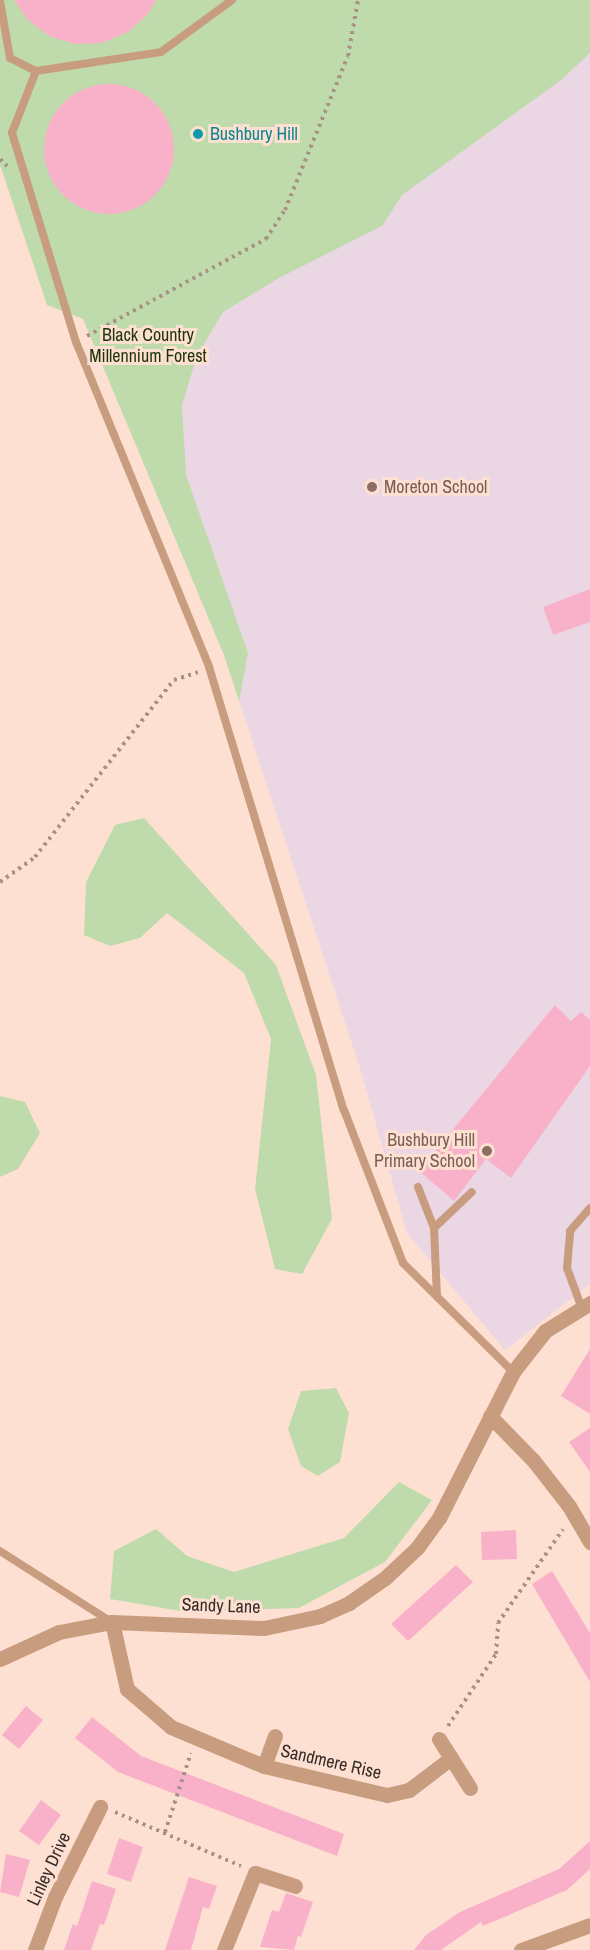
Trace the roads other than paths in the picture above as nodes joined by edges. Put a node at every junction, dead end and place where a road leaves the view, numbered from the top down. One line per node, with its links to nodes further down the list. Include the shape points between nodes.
1 (232, 0): 3 (lane, via 161,52)
2 (0, 1): 3 (lane, via 10,58)
3 (36, 71): 8 (lane, via 12,133 76,342 209,668 344,1110 403,1263)
4 (418, 1187): 7 (lane)
5 (472, 1192): 7 (lane)
6 (590, 1208): 9 (lane, via 570,1231 567,1268)
7 (434, 1228): 8 (lane)
8 (437, 1296): 10 (lane)
9 (585, 1304): 10 (street, Sandy Lane, via 545,1331)
10 (513, 1372): 11 (street, Sandy Lane)
11 (490, 1416): 12 (street, via 533,1460); 14 (street, Sandy Lane, via 439,1518 417,1548 385,1578 349,1603 320,1616 264,1628)
12 (590, 1542)
13 (0, 1551): 14 (lane)
14 (112, 1622): 15 (street, Sandy Lane, via 59,1632); 19 (street, Sandmere Rise, via 127,1689 171,1727)
15 (0, 1659)
16 (275, 1736): 19 (street, Sandmere Rise)
17 (439, 1739): 18 (street)
18 (451, 1758): 19 (street, Sandmere Rise, via 409,1790 387,1795); 20 (street)
19 (264, 1766)
20 (470, 1788)
21 (100, 1807): 24 (street, Linley Drive, via 55,1897)
22 (295, 1886): 25 (street, via 255,1873)
23 (590, 1925): 26 (street)
24 (35, 1950)
25 (224, 1950)
26 (521, 1950)

